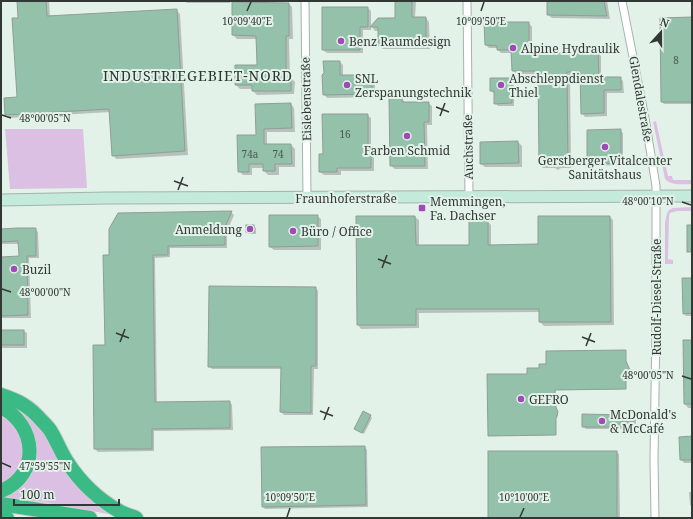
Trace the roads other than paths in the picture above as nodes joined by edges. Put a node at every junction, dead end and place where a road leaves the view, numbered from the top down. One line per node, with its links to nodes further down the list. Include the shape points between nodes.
1 (305, 1): 7 (street, Eislebenstraße)
2 (467, 1): 5 (street, Auchstraße)
3 (622, 1): 6 (street, Glendalestraße, via 645,118)
4 (692, 196): 6 (street, Fraunhoferstraße)
5 (469, 197): 6 (street, Fraunhoferstraße); 7 (street, Fraunhoferstraße)
6 (656, 197): 17 (street, Rudolf-Diesel-Straße)
7 (307, 198): 8 (street, Fraunhoferstraße)
8 (1, 200)
9 (1, 395): 16 (highway, via 17,400 38,416 50,429 67,462 92,492 120,512)
10 (1, 407): 11 (highway, via 22,425 30,451 26,469 18,480)
11 (1, 491)
12 (1, 504): 15 (highway)
13 (1, 517): 14 (highway)
14 (7, 518)
15 (90, 518)
16 (136, 518)
17 (655, 518)

